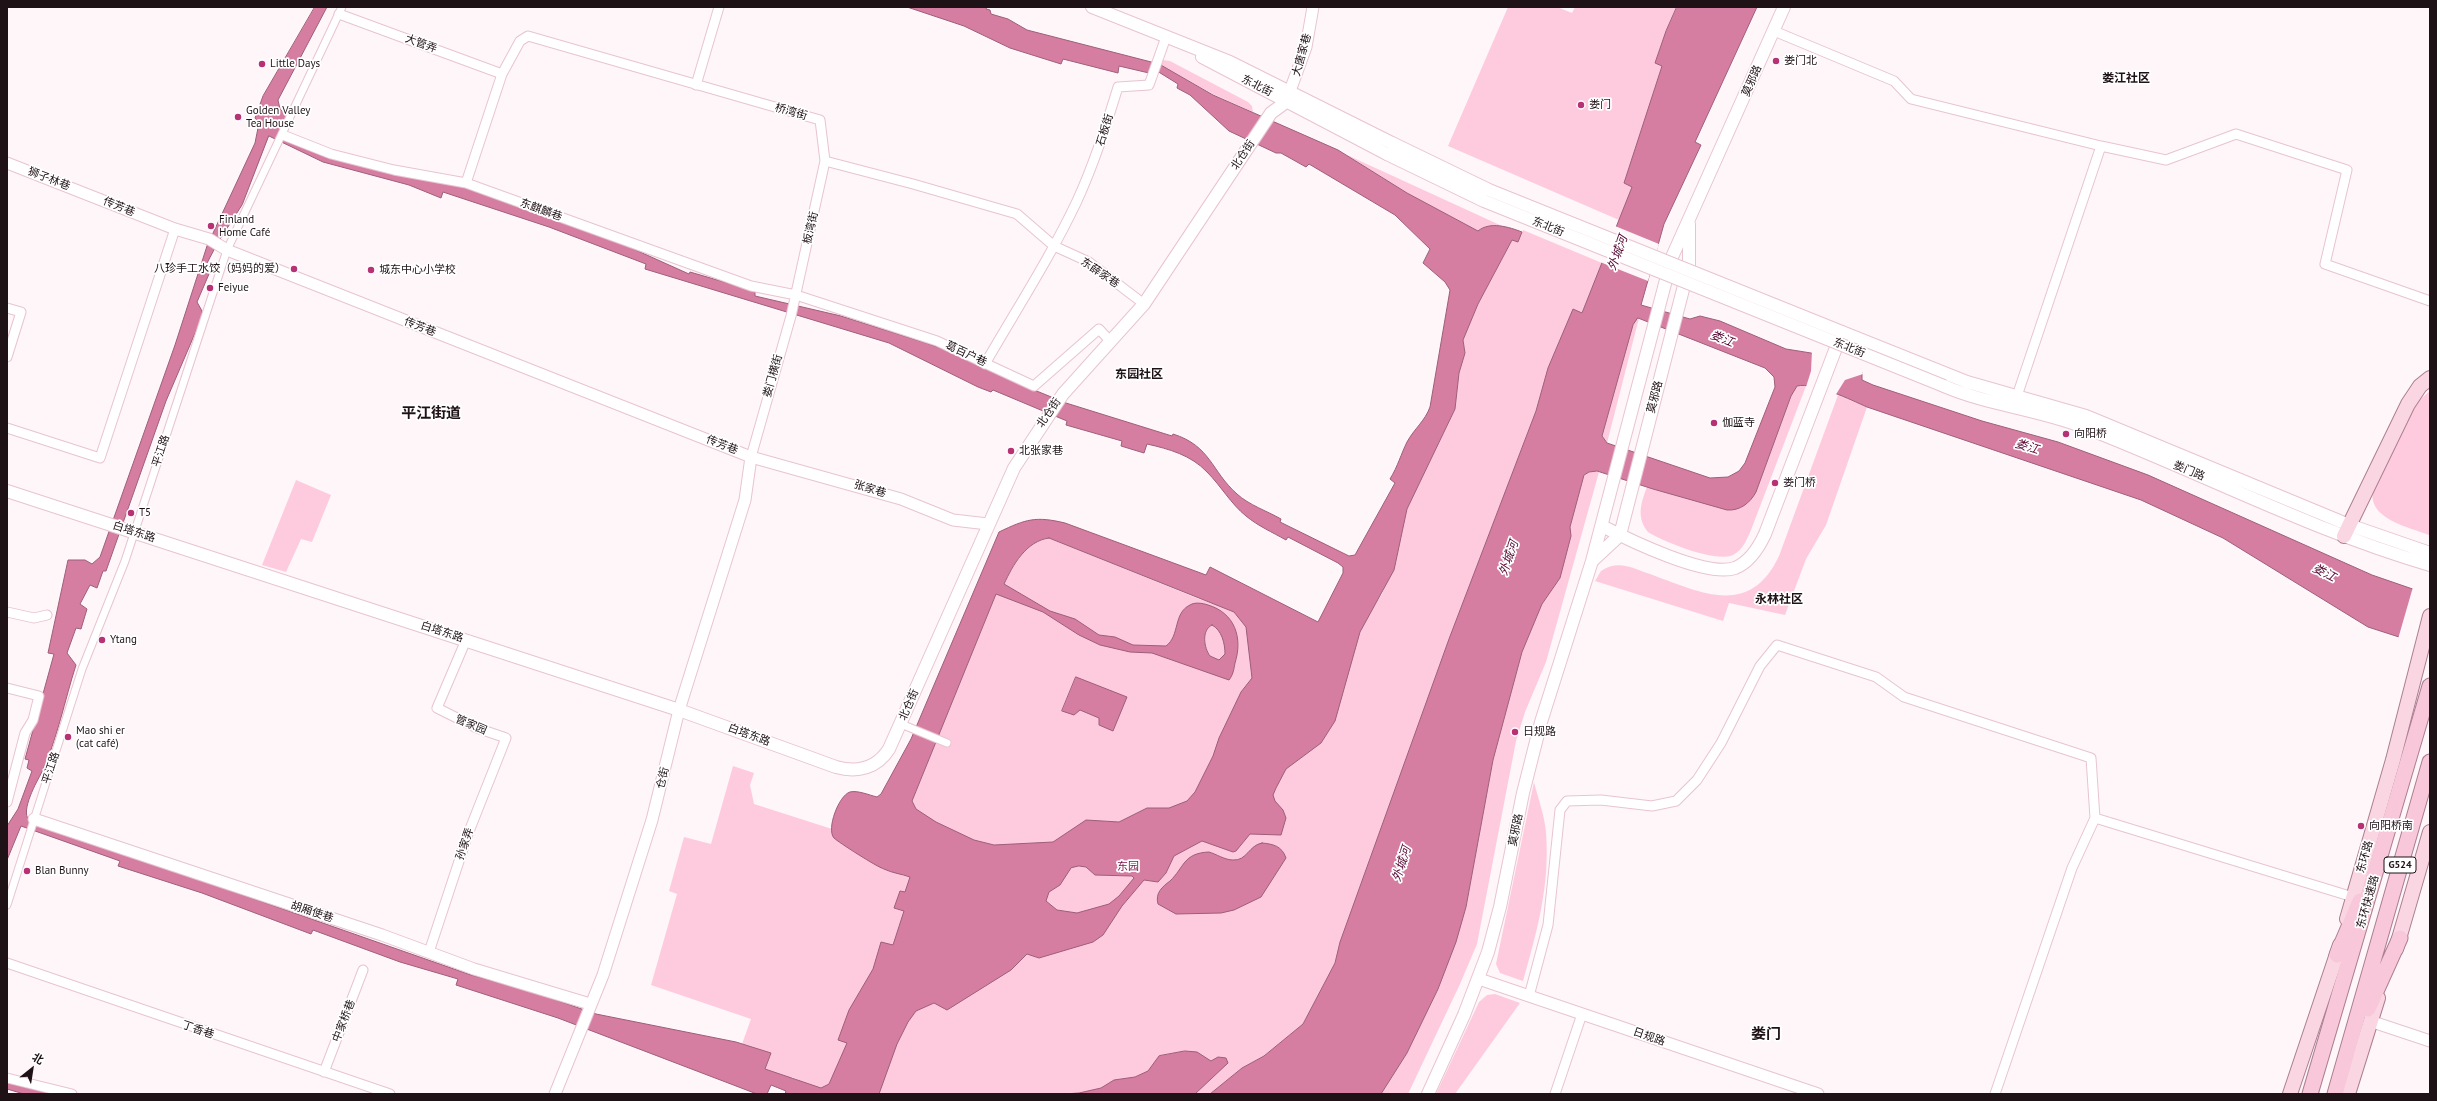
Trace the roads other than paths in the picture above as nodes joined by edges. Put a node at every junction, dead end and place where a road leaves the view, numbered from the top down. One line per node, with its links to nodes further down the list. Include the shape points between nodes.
1 (719, 7): 9 (street)
2 (1092, 7): 7 (main road, 东北街)
3 (1314, 7): 10 (street, 大唐家巷, via 1306,47)
4 (1784, 7): 6 (main road, 莫邪路)
5 (341, 10): 8 (street, 大管弄); 11 (street, 平江路)
6 (1774, 30): 12 (street, via 1894,81 1911,99); 17 (main road, 莫邪路)
7 (1166, 37): 10 (main road, 东北街); 20 (street, 石板街, via 1149,84 1118,87 1099,150)
8 (502, 74): 9 (street, 桥湾街, via 520,41 528,36); 15 (street, 桥湾街)
9 (696, 85): 13 (street, 桥湾街, via 820,120)
10 (1289, 97): 23 (main road, 北仓街, via 1271,114); 25 (main road, 东北街, bridge, via 1484,201)
11 (282, 137): 15 (street, 东麒麟巷, via 331,154 394,170); 19 (street, 平江路)
12 (2101, 146): 22 (street, via 2166,160 2236,134 2347,170 2325,264); 31 (street)
13 (824, 162): 20 (street, via 1017,214); 21 (street, 板湾街)
14 (7, 163): 16 (street, 狮子林巷)
15 (466, 183): 21 (street, 东麒麟巷, via 751,286)
16 (90, 196): 18 (street, 传芳巷)
17 (1689, 221): 36 (main road, 莫邪路, via 1672,257); 39 (main road, 莫邪路, via 1689,266)
18 (175, 229): 19 (street, 传芳巷); 32 (street, via 100,458)
19 (219, 245): 33 (street, 传芳巷); 37 (street, 平江路)
20 (1054, 246): 23 (street, 东薛家巷, via 1089,262); 28 (street)
21 (795, 299): 28 (street, 葛百户巷, via 937,341); 33 (street, 娄门横街)
22 (2430, 302)
23 (1144, 304): 26 (main road, 北仓街)
24 (7, 308): 27 (street, via 20,312)
25 (1840, 337): 30 (main road, 东北街, bridge); 39 (main road, via 1762,540 1751,556 1741,565 1726,570 1704,568)
26 (1111, 342): 28 (street, 葛百户巷, via 1099,329 1034,386); 35 (main road, 北仓街, via 1062,394 1014,468)
27 (7, 357)
28 (985, 364)
29 (2430, 378): 38 (main road, via 2411,398)
30 (1947, 381): 31 (main road, 娄门路)
31 (2015, 402): 38 (main road, 娄门路)
32 (7, 428)
33 (751, 457): 35 (street, 张家巷, via 901,498 953,520); 49 (street, 仓街, via 745,500)
34 (7, 490): 37 (main road, 白塔东路)
35 (988, 524): 50 (main road, 北仓街)
36 (1602, 526): 39 (main road); 41 (main road, 莫邪路)
37 (131, 531): 46 (main road, 白塔东路); 57 (street, 平江路, via 82,669)
38 (2346, 531): 40 (main road, 娄门路); 42 (main road, 娄门路)
39 (1620, 535): 41 (main road, 莫邪路)
40 (2430, 553)
41 (1592, 561): 67 (main road, 莫邪路, via 1541,722 1523,793 1500,907)
42 (2430, 565)
43 (7, 612): 44 (street, via 34,618)
44 (47, 615)
45 (2430, 616): 60 (main road, 东环路, via 2393,760)
46 (466, 640): 49 (main road, 白塔东路); 51 (street, 管家园, via 437,708 476,728)
47 (2430, 686): 59 (highway, 东环快速路 / G524)
48 (7, 688): 55 (street, via 39,696 33,720 25,732)
49 (679, 710): 54 (main road, 白塔东路, via 841,768 859,769); 69 (street, 仓街, via 652,820 603,975)
50 (907, 726): 52 (street); 54 (main road, 北仓街)
51 (506, 738): 63 (street, 孙家弄, via 468,834)
52 (945, 742)
53 (2430, 762): 73 (highway, 东环快速路 / G524)
54 (876, 765)
55 (7, 802)
56 (2095, 818): 60 (street); 68 (street, via 2090,758 1904,697 1876,677 1777,645 1760,666 1717,749 1697,780 1676,801 1652,806 1601,800 1567,801 1560,810 1548,925); 82 (street, via 2072,868)
57 (34, 820): 61 (street, 平江路); 63 (street, 胡厢使巷)
58 (2430, 832): 62 (main road)
59 (2384, 843): 64 (highway); 84 (highway, 东环快速路 / G524)
60 (2353, 897): 64 (main road, 东环路)
61 (7, 905)
62 (2400, 938): 71 (main road); 73 (highway)
63 (429, 952): 69 (street, 胡厢使巷, via 482,972)
64 (2337, 955): 83 (main road, 东环路)
65 (7, 963): 74 (street, 丁香巷)
66 (363, 970): 74 (street, 中家桥巷)
67 (1480, 979): 68 (street, 日规路); 79 (main road, 莫邪路)
68 (1529, 996): 70 (street, 日规路)
69 (589, 1006): 78 (street, 仓街)
70 (1582, 1014): 80 (street); 81 (street, 日规路)
71 (2370, 1021): 72 (street); 86 (main road)
72 (2430, 1041)
73 (2344, 1065): 85 (highway, 东环快速路 / G524)
74 (324, 1072): 77 (street, 丁香巷)
75 (7, 1078): 76 (street)
76 (72, 1094)
77 (390, 1094)
78 (555, 1094)
79 (1428, 1094)
80 (1555, 1094)
81 (1818, 1094)
82 (1995, 1094)
83 (2290, 1094)
84 (2310, 1094)
85 (2335, 1094)
86 (2348, 1094)

